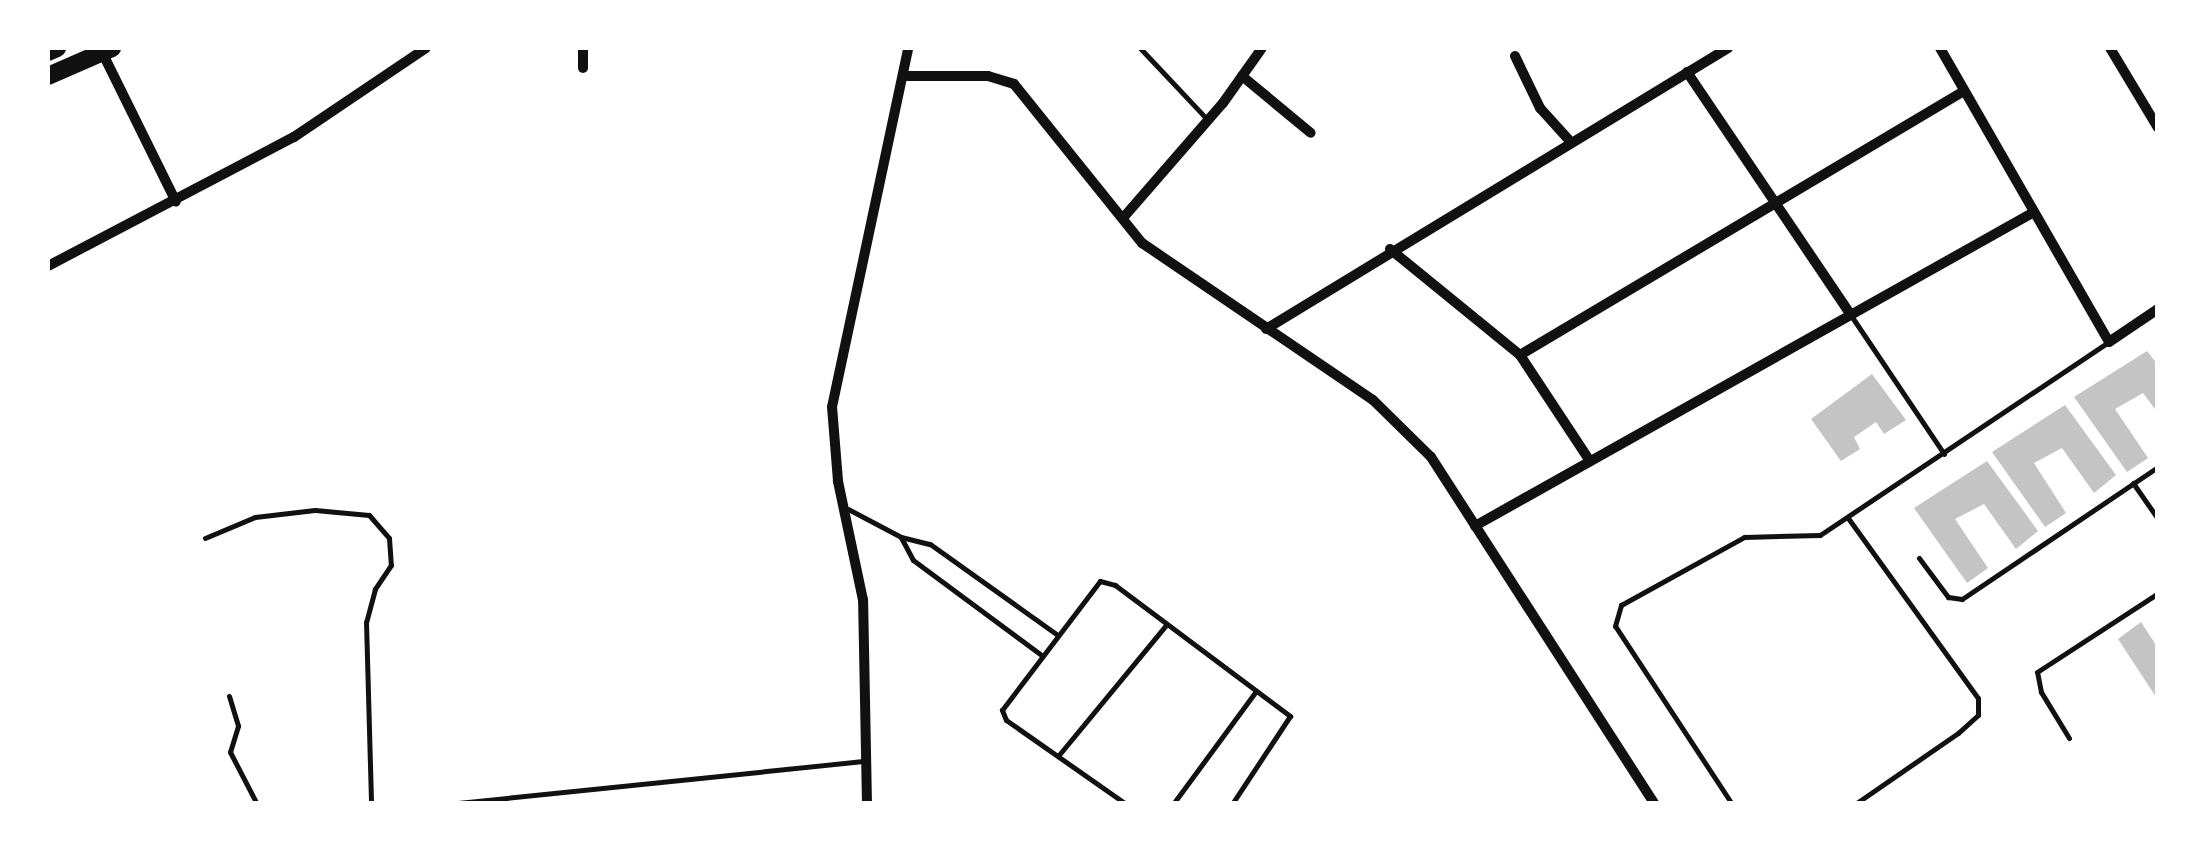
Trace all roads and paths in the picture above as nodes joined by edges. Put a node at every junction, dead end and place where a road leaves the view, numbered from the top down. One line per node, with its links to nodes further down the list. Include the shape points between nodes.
1 (57, 48): 11 (main road)
2 (426, 48): 24 (street, via 294,137)
3 (583, 48): 13 (street)
4 (908, 48): 16 (street)
5 (1140, 48): 19 (lane)
6 (1262, 48): 17 (street)
7 (1728, 48): 14 (street)
8 (1940, 48): 18 (street)
9 (2110, 48): 20 (street)
10 (104, 49): 15 (main road); 24 (street)
11 (48, 52)
12 (1515, 56): 22 (street, via 1540,108)
13 (582, 68)
14 (1687, 72): 22 (street); 23 (street)
15 (48, 76)
16 (904, 76): 26 (street, via 988,76 1014,84); 38 (street, via 832,407)
17 (1242, 76): 19 (street); 21 (street)
18 (1964, 90): 23 (street); 25 (street)
19 (1208, 120): 26 (street)
20 (2158, 128)
21 (1310, 132)
22 (1569, 140): 27 (street)
23 (1773, 200): 30 (street); 33 (street)
24 (176, 202): 28 (street)
25 (2034, 212): 30 (street); 32 (street)
26 (1122, 218): 31 (street, via 1142,243)
27 (1390, 249): 31 (street); 33 (street)
28 (48, 266)
29 (2158, 308): 32 (street)
30 (1851, 315): 34 (lane); 35 (street)
31 (1266, 329): 41 (street, via 1373,400 1431,457)
32 (2109, 342): 34 (lane)
33 (1520, 355): 35 (street)
34 (1944, 454): 39 (lane)
35 (1590, 461): 41 (street)
36 (2158, 467): 37 (lane)
37 (2134, 483): 40 (lane); 44 (lane, via 1962,599 1948,597)
38 (848, 510): 42 (lane); 53 (street, via 870,681)
39 (1848, 518): 63 (lane, via 1820,535 1744,537 1621,605 1615,626); 64 (lane, via 1978,698 1978,715 1958,733)
40 (2158, 520)
41 (1475, 526): 62 (street)
42 (900, 537): 47 (lane, via 930,544); 48 (lane, via 913,560)
43 (205, 538): 56 (lane, via 254,518 315,510 369,515 389,538 391,566 375,589 366,622)
44 (1919, 558)
45 (2158, 593): 51 (lane, via 2038,672 2040,692)
46 (1167, 624): 47 (lane, via 1100,581); 49 (lane); 52 (lane)
47 (1056, 634): 48 (lane)
48 (1040, 654): 52 (lane, via 1002,710)
49 (1256, 691): 60 (lane); 61 (lane, via 1290,716)
50 (229, 696): 55 (lane, via 238,726 230,752)
51 (2069, 738)
52 (1058, 756): 59 (lane)
53 (861, 760): 54 (lane); 58 (street)
54 (513, 800): 57 (lane)
55 (257, 804)
56 (371, 804)
57 (448, 804)
58 (867, 804)
59 (1126, 804)
60 (1173, 804)
61 (1232, 804)
62 (1655, 804)
63 (1732, 804)
64 (1854, 804)

